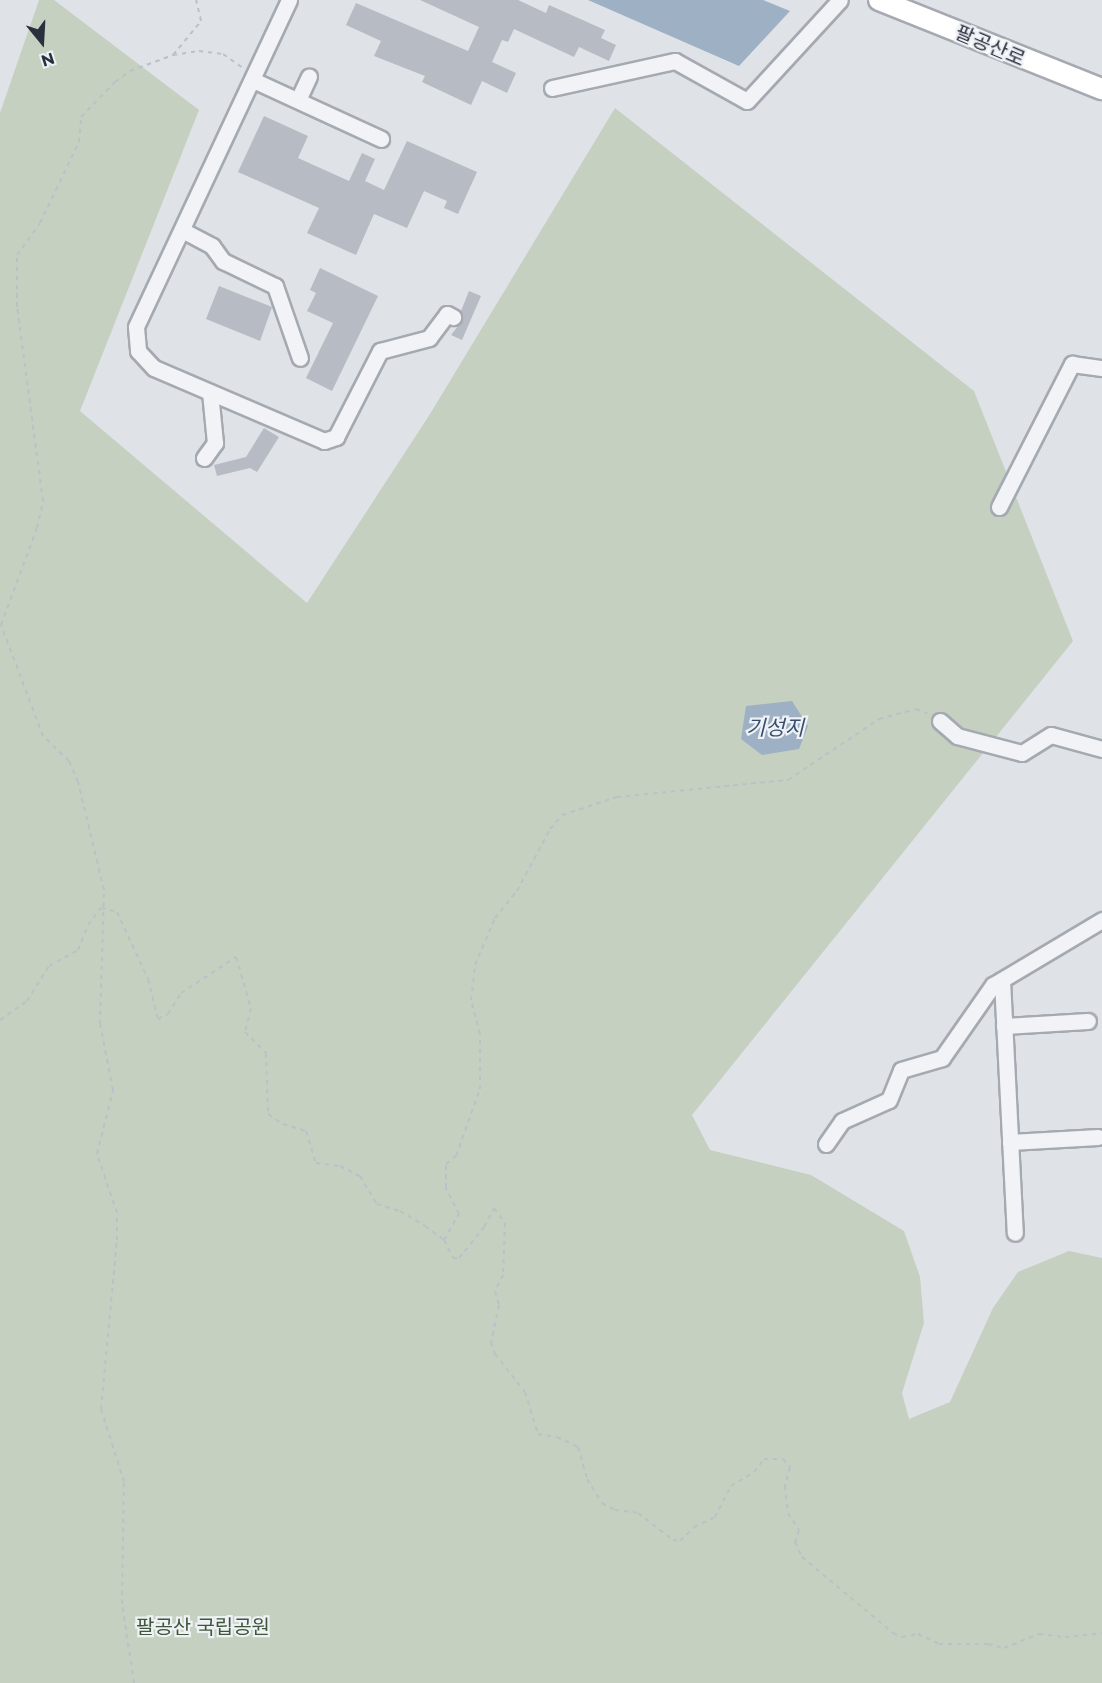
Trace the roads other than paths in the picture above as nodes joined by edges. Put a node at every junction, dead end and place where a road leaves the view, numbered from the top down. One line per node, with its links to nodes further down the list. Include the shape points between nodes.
1 (289, 0): 5 (street)
2 (840, 0): 6 (street, via 747,101 675,61)
3 (879, 0): 7 (main road, 팔공산로)
4 (309, 76): 8 (street)
5 (253, 80): 8 (street); 10 (street)
6 (552, 88)
7 (1102, 88)
8 (298, 100): 9 (street)
9 (381, 139)
10 (182, 230): 12 (street, via 212,246 223,261 275,286); 14 (street, via 136,327 138,351 154,368)
11 (453, 317): 14 (street, via 447,314 429,338 381,351 336,436 324,441)
12 (300, 358)
13 (1102, 368): 16 (street, via 1072,364)
14 (210, 392): 15 (street, via 215,443)
15 (204, 458)
16 (999, 507)
17 (940, 721): 18 (street, via 957,736 1022,753 1050,735)
18 (1102, 749)
19 (1102, 920): 20 (street)
20 (1002, 980): 22 (street); 25 (street, via 993,985 942,1058 901,1070 889,1100 842,1121)
21 (1088, 1020): 22 (street)
22 (1004, 1026): 24 (street)
23 (1098, 1137): 24 (street)
24 (1010, 1142): 26 (street)
25 (826, 1144)
26 (1015, 1233)

